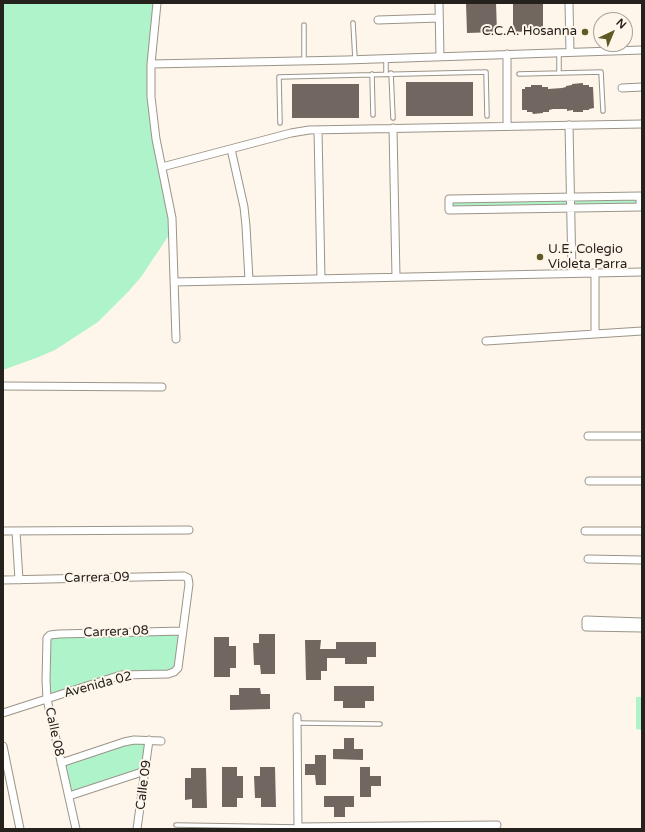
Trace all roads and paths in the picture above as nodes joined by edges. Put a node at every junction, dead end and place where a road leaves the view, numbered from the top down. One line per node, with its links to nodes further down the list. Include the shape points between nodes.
1 (157, 3): 16 (street)
2 (439, 3): 4 (street)
3 (569, 3): 9 (street)
4 (439, 18): 5 (street); 12 (street)
5 (378, 20)
6 (353, 23): 14 (lane)
7 (304, 25): 15 (lane)
8 (642, 50): 9 (street)
9 (570, 52): 10 (street)
10 (559, 53): 11 (street); 18 (lane)
11 (507, 54): 12 (street); 31 (street)
12 (440, 57): 13 (street)
13 (386, 58): 14 (street); 20 (lane)
14 (356, 59): 15 (street)
15 (304, 61): 16 (street)
16 (151, 64): 35 (street, via 152,111)
17 (391, 73): 20 (lane); 26 (lane, via 486,72); 27 (lane)
18 (559, 73): 21 (lane); 24 (lane, via 601,72)
19 (372, 74): 20 (lane); 25 (lane); 28 (lane, via 279,76)
20 (386, 74)
21 (519, 74)
22 (622, 88): 23 (street)
23 (642, 88)
24 (603, 110)
25 (373, 115)
26 (487, 116)
27 (393, 118)
28 (280, 123)
29 (642, 124): 30 (street)
30 (569, 125): 31 (street); 36 (street)
31 (507, 126): 32 (street)
32 (393, 128): 33 (street); 41 (street)
33 (318, 130): 34 (street, via 291,133); 42 (street)
34 (231, 149): 35 (street); 43 (street, via 244,207)
35 (162, 167): 44 (street, via 172,218)
36 (571, 197): 37 (street); 37 (street, via 640,196 640,207); 37 (street, via 449,200 449,210)
37 (571, 208): 40 (street)
38 (642, 272): 39 (street)
39 (595, 273): 40 (street); 46 (street)
40 (572, 274): 41 (street)
41 (396, 277): 42 (street)
42 (321, 279): 43 (street)
43 (249, 280): 44 (street)
44 (174, 282): 47 (street)
45 (642, 331): 46 (street)
46 (595, 334): 48 (street)
47 (176, 339)
48 (486, 341)
49 (3, 386): 50 (street)
50 (162, 387)
51 (588, 436): 52 (street)
52 (642, 436)
53 (589, 481): 54 (street)
54 (642, 481)
55 (3, 530): 57 (street)
56 (189, 530): 57 (street)
57 (16, 531): 63 (street)
58 (585, 531): 59 (street)
59 (642, 531)
60 (588, 559): 61 (street)
61 (642, 560)
62 (3, 580): 63 (street, Carrera 09)
63 (19, 580): 66 (street, Carrera 09, via 184,576 189,580)
64 (642, 622): 65 (street, via 586,620 586,627)
65 (642, 628)
66 (183, 631): 67 (street, Carrera 08); 68 (street, Avenida 02, via 178,668 171,674 121,675)
67 (50, 635): 68 (street, Calle 08, via 46,640)
68 (47, 699): 69 (street, Avenida 02); 75 (street, Calle 08)
69 (3, 713)
70 (297, 720): 71 (lane); 81 (street)
71 (380, 724)
72 (149, 740): 73 (street); 75 (street, via 124,742); 76 (street, Calle 09)
73 (162, 741)
74 (3, 746): 83 (street)
75 (61, 763): 77 (street, Calle 08)
76 (145, 771): 77 (street); 85 (street, Calle 09)
77 (68, 796): 84 (street, Calle 08)
78 (176, 825): 81 (lane)
79 (497, 825): 80 (street)
80 (487, 827): 82 (street)
81 (298, 828): 82 (street)
82 (387, 828)
83 (20, 829)
84 (76, 829)
85 (138, 829)

